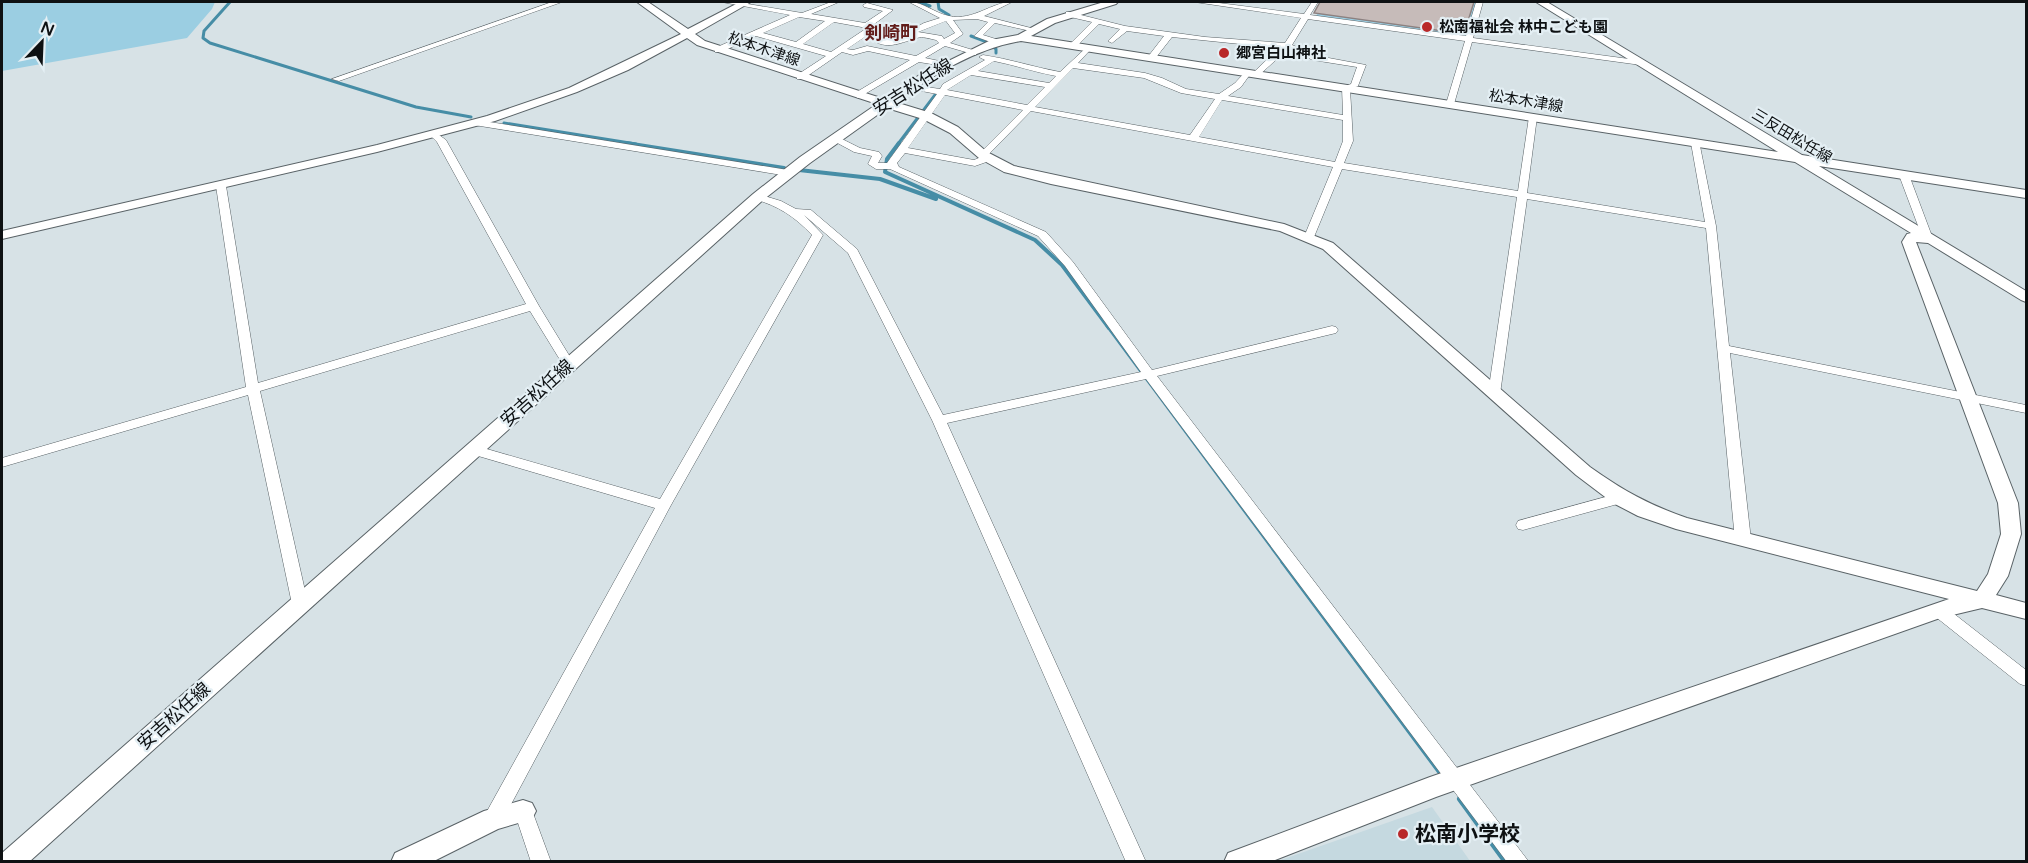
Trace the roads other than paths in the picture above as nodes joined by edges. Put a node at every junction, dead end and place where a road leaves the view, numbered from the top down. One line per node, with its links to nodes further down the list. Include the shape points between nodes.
1 (558, 2): 59 (street)
2 (642, 2): 30 (main road, 松本木津線)
3 (726, 2): 13 (street)
4 (836, 2): 16 (street)
5 (859, 2): 14 (street)
6 (912, 2): 20 (street)
7 (1009, 2): 19 (street)
8 (1111, 2): 17 (main road, 安吉松任線)
9 (1199, 2): 21 (street)
10 (1315, 2): 21 (street)
11 (1480, 2): 35 (street)
12 (1541, 2): 51 (main road, 三反田松任線)
13 (744, 3): 16 (street); 30 (main road)
14 (870, 4): 15 (street); 26 (street, via 889,10)
15 (859, 10)
16 (801, 14): 22 (street); 29 (street)
17 (1069, 14): 25 (street); 28 (main road, 安吉松任線)
18 (851, 15): 24 (street)
19 (977, 17): 20 (street); 23 (street)
20 (947, 18): 31 (street, via 926,23); 37 (street, via 959,34)
21 (1305, 18): 35 (street); 41 (street)
22 (832, 20): 24 (street); 39 (street)
23 (994, 20): 28 (street); 42 (street, via 978,36)
24 (843, 21): 26 (street)
25 (1098, 21): 27 (street); 40 (street)
26 (870, 26): 31 (street); 33 (street)
27 (1125, 27): 32 (street); 36 (street)
28 (1035, 30): 34 (main road, 安吉松任線)
29 (755, 33): 39 (street); 45 (street)
30 (686, 34): 45 (main road, 松本木津線); 72 (main road, via 612,74)
31 (914, 34): 37 (street, via 939,38); 38 (street, via 908,42)
32 (1170, 34): 41 (street); 50 (street)
33 (858, 38): 38 (street); 44 (street)
34 (1021, 38): 40 (main road, 松本木津線); 42 (main road, 安吉松任線)
35 (1469, 40): 51 (street); 67 (street)
36 (1112, 41)
37 (943, 43): 47 (street); 49 (street)
38 (893, 44): 46 (street)
39 (797, 45): 48 (street)
40 (1072, 46): 43 (main road, 松本木津線)
41 (1287, 46): 55 (street); 62 (street, via 1316,58 1362,65 1354,86)
42 (992, 48): 47 (main road, 安吉松任線); 54 (street); 56 (street)
43 (1088, 48): 50 (main road, 松本木津線); 53 (street)
44 (841, 49): 46 (street, via 854,53 867,48); 48 (street)
45 (718, 50): 57 (main road, 松本木津線)
46 (885, 51): 49 (street)
47 (971, 54): 52 (main road, 安吉松任線)
48 (832, 55): 57 (street)
49 (916, 58): 52 (street); 58 (street)
50 (1151, 58): 55 (main road, 松本木津線)
51 (1641, 63): 74 (main road, 三反田松任線)
52 (946, 65): 60 (main road, 安吉松任線)
53 (1073, 65): 56 (street); 65 (street, via 1143,75 1171,82 1184,91)
54 (969, 72): 61 (street); 63 (street)
55 (1252, 74): 62 (main road, 松本木津線); 65 (street)
56 (1062, 75): 61 (street)
57 (800, 77): 64 (main road, 松本木津線)
58 (886, 78): 60 (street); 64 (street)
59 (336, 79)
60 (911, 86): 63 (street); 66 (main road, 安吉松任線)
61 (1052, 86): 68 (street)
62 (1346, 87): 67 (main road, 松本木津線); 71 (street)
63 (937, 92): 68 (street); 69 (street)
64 (858, 94): 66 (main road, 松本木津線)
65 (1220, 97): 71 (street); 75 (street)
66 (886, 103): 69 (main road, 松本木津線); 76 (main road, 安吉松任線)
67 (1450, 104): 70 (main road, 松本木津線)
68 (1029, 108): 75 (street); 80 (street)
69 (923, 115): 78 (street); 80 (main road, 松本木津線, via 954,130)
70 (1533, 117): 77 (main road, 松本木津線); 91 (street)
71 (1347, 118): 82 (street, via 1348,141)
72 (477, 123): 73 (main road); 86 (street)
73 (435, 135): 89 (main road); 99 (street)
74 (1762, 137): 79 (main road, via 1773,148); 81 (main road, 三反田松任線); 84 (main road)
75 (1193, 138): 82 (street)
76 (835, 139): 83 (street, via 876,154 873,164); 86 (main road, 安吉松任線)
77 (1696, 143): 79 (main road, 松本木津線); 94 (street)
78 (901, 149): 80 (street, via 975,163); 83 (street)
79 (1748, 151): 81 (main road, 松本木津線); 88 (main road)
80 (986, 156): 96 (main road, 松本木津線, via 1025,174 1284,228)
81 (1798, 159): 84 (main road, 松本木津線); 88 (main road, 三反田松任線)
82 (1338, 165): 91 (street); 96 (street)
83 (888, 166): 103 (street, via 1042,234 1069,264)
84 (1856, 168): 85 (main road, 松本木津線)
85 (1873, 171): 87 (main road, 松本木津線); 88 (main road, via 1845,170 1835,175)
86 (788, 173): 92 (main road, 安吉松任線)
87 (1904, 176): 90 (main road, 松本木津線); 97 (street)
88 (1833, 181): 97 (main road, 三反田松任線)
89 (221, 186): 95 (main road); 104 (street)
90 (2026, 194)
91 (1521, 196): 94 (street); 105 (street)
92 (758, 197): 93 (street, via 780,202); 102 (main road, 安吉松任線)
93 (795, 212): 108 (street, via 807,212 853,251); 112 (street, via 818,235)
94 (1711, 226): 101 (street)
95 (2, 235)
96 (1309, 237): 105 (main road, 松本木津線, via 1328,246 1354,267)
97 (1928, 239): 98 (main road, 三反田松任線); 106 (main road, via 1911,237 1909,242)
98 (2026, 297)
99 (533, 306): 102 (street); 104 (street)
100 (1332, 330): 103 (street)
101 (1722, 348): 106 (street); 114 (street)
102 (568, 365): 109 (main road, 安吉松任線)
103 (1144, 376): 108 (street); 120 (street)
104 (253, 389): 110 (street); 116 (street)
105 (1494, 394): 111 (main road, 松本木津線)
106 (1968, 397): 107 (street); 115 (main road, via 2008,503 2011,534 1998,576)
107 (2026, 409)
108 (939, 420): 126 (street)
109 (473, 450): 112 (street); 116 (main road, 安吉松任線)
110 (2, 463)
111 (1620, 498): 113 (street); 114 (main road, 松本木津線, via 1683,524)
112 (664, 505): 122 (street)
113 (1523, 525)
114 (1743, 540): 115 (main road, 松本木津線)
115 (1982, 600): 117 (main road); 118 (main road, 松本木津線)
116 (300, 604): 123 (main road, 安吉松任線)
117 (1938, 610): 119 (street); 120 (main road)
118 (2026, 611)
119 (2026, 679)
120 (1457, 779): 127 (main road); 128 (street)
121 (523, 811): 122 (main road); 125 (street)
122 (493, 819): 124 (main road)
123 (10, 861)
124 (404, 861)
125 (541, 861)
126 (1136, 861)
127 (1237, 861)
128 (1519, 861)

